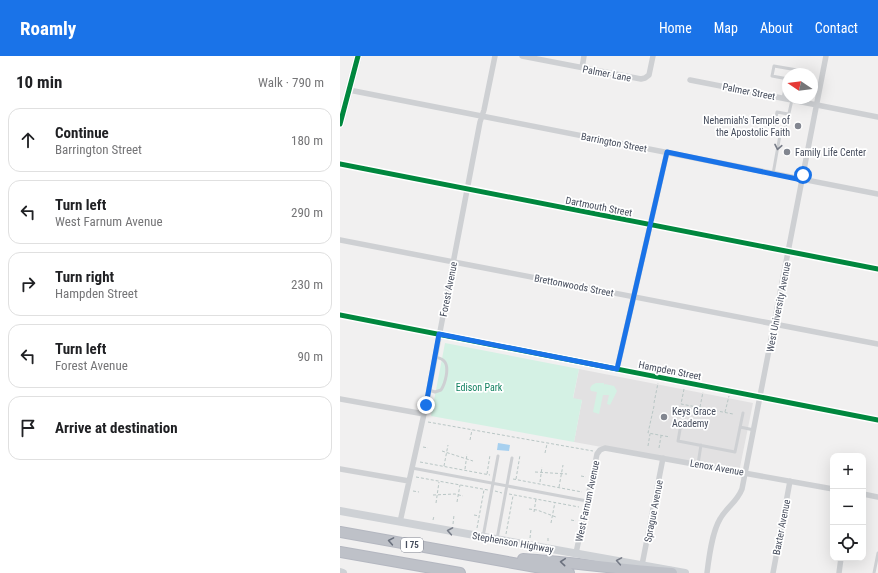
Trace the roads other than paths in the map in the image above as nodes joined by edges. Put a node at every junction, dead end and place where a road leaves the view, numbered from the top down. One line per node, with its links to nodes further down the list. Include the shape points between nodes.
1 (358, 56): 11 (main road)
2 (494, 56): 18 (street, Forest Avenue)
3 (522, 56): 7 (street, Palmer Lane)
4 (584, 56): 7 (street)
5 (653, 56): 7 (street, Palmer Lane, via 649,75 645,78 638,79)
6 (826, 56): 16 (street, West University Avenue)
7 (582, 68)
8 (786, 68): 9 (lane, via 774,66 772,76)
9 (782, 78)
10 (690, 80): 12 (street, Palmer Street)
11 (349, 90): 13 (main road); 18 (street, Barrington Street)
12 (782, 98)
13 (343, 99): 20 (main road)
14 (791, 104): 17 (lane)
15 (812, 104): 16 (street, Palmer Street)
16 (817, 105): 19 (street, Palmer Street); 25 (street, West University Avenue)
17 (788, 114): 21 (lane, via 784,136); 21 (lane, via 777,112 773,133)
18 (482, 116): 22 (street, Barrington Street); 26 (street, Forest Avenue)
19 (878, 117)
20 (340, 124)
21 (780, 135): 24 (lane, one-way to 24)
22 (667, 152): 24 (street, Barrington Street); 28 (street)
23 (340, 164): 26 (street, Dartmouth Street)
24 (772, 174): 25 (street, Barrington Street)
25 (802, 180): 27 (street, Barrington Street); 30 (street, West University Avenue)
26 (467, 189): 28 (street, Dartmouth Street); 31 (street, Forest Avenue)
27 (878, 194)
28 (650, 225): 30 (street, Dartmouth Street); 33 (street)
29 (340, 240): 31 (street, Brettonwoods Street)
30 (789, 252): 32 (street, Dartmouth Street); 35 (street, West University Avenue)
31 (453, 262): 33 (street, Brettonwoods Street); 36 (street, Forest Avenue)
32 (878, 269)
33 (633, 297): 35 (street, Brettonwoods Street); 39 (street)
34 (340, 315): 36 (street, Hampden Street)
35 (774, 324): 37 (street, Brettonwoods Street); 41 (street, West University Avenue)
36 (439, 334): 38 (street, Forest Avenue); 39 (street, Hampden Street)
37 (878, 344)
38 (435, 357): 40 (street, Forest Avenue); 40 (lane, via 445,362 445,379 441,390)
39 (617, 369): 41 (street, Hampden Street)
40 (429, 390): 43 (street, Forest Avenue)
41 (760, 397): 45 (street, Hampden Street); 48 (street, West University Avenue)
42 (340, 399): 43 (street)
43 (424, 414): 55 (street, Forest Avenue)
44 (743, 414): 47 (lane)
45 (878, 420)
46 (682, 424): 49 (lane, via 678,441)
47 (740, 427): 48 (lane); 49 (lane, via 735,452)
48 (754, 430): 57 (street, West University Avenue)
49 (702, 446): 54 (lane)
50 (601, 449): 53 (street, Lenox Avenue); 65 (street, West Farnum Avenue)
51 (498, 456): 60 (lane)
52 (512, 458): 61 (lane)
53 (663, 458): 54 (street, Lenox Avenue); 76 (street, Sprague Avenue)
54 (698, 464): 57 (street, Lenox Avenue)
55 (412, 468): 58 (street, Forest Avenue); 60 (lane)
56 (340, 469): 58 (street)
57 (746, 473): 59 (street, Lenox Avenue); 83 (street, West University Avenue, via 739,497 720,518)
58 (409, 481): 67 (street, Forest Avenue)
59 (790, 481): 62 (street, Lenox Avenue); 84 (street, Baxter Avenue)
60 (493, 484): 61 (lane); 69 (lane)
61 (506, 486): 65 (lane); 70 (lane)
62 (830, 488)
63 (866, 495): 64 (street)
64 (878, 497)
65 (587, 501): 72 (street, West Farnum Avenue)
66 (340, 511): 67 (main road, Stephenson Highway)
67 (400, 522): 69 (main road, Stephenson Highway, one-way to 67)
68 (340, 532): 74 (highway, I 75, one-way to 68)
69 (483, 536): 70 (main road, Stephenson Highway)
70 (497, 539): 72 (main road, Stephenson Highway)
71 (340, 552): 79 (highway, I 75)
72 (576, 553): 76 (main road, Stephenson Highway, one-way to 72)
73 (878, 554): 86 (lane)
74 (485, 558): 80 (highway, I 75); 81 (highway, one-way to 74, via 524,559)
75 (841, 561): 85 (street)
76 (642, 565): 82 (main road, Stephenson Highway)
77 (340, 572): 78 (main road)
78 (343, 573)
79 (460, 573)
80 (569, 573)
81 (672, 573)
82 (685, 573)
83 (707, 573)
84 (773, 573)
85 (839, 573)
86 (874, 573)

